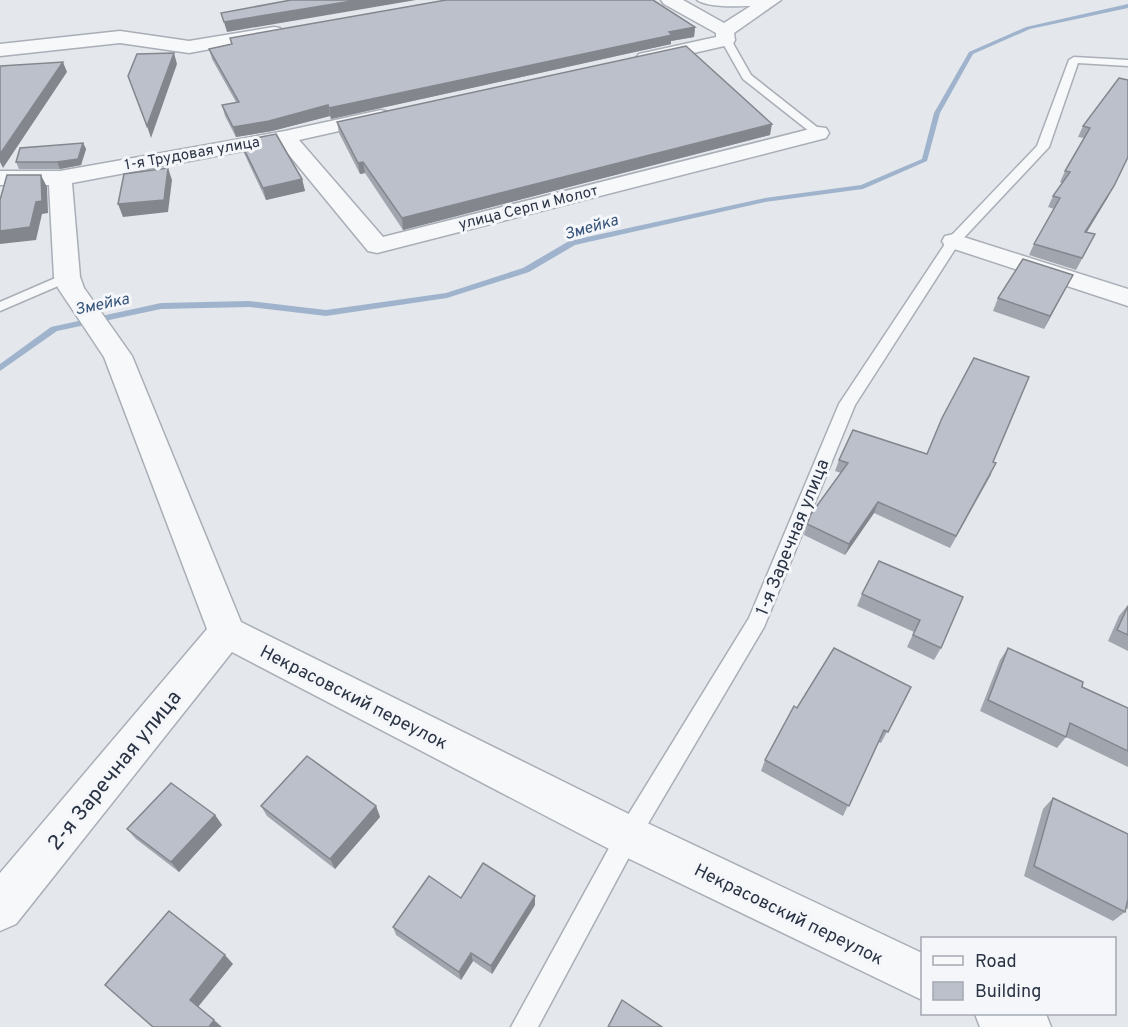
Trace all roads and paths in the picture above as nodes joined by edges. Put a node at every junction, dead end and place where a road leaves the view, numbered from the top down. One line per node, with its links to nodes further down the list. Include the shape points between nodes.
1 (670, 0): 5 (street)
2 (702, 0): 3 (lane)
3 (771, 1): 5 (street)
4 (295, 28): 6 (street, via 189,47 120,37)
5 (726, 36): 7 (street); 10 (lane, via 747,77)
6 (0, 50)
7 (622, 63)
8 (1128, 63): 14 (lane, 1-я Заречная улица, via 1074,60 1043,147)
9 (401, 111): 11 (street, 1-я Трудовая улица)
10 (818, 133): 11 (street, улица Серп и Молот, via 376,246)
11 (285, 137): 13 (street, 1-я Трудовая улица)
12 (0, 178): 13 (street, 1-я Трудовая улица)
13 (60, 178): 15 (street)
14 (954, 241): 16 (street); 19 (lane, 1-я Заречная улица, via 847,404 758,621)
15 (69, 282): 17 (lane); 18 (street, via 118,356)
16 (1128, 298)
17 (0, 307)
18 (227, 632): 19 (street, Некрасовский переулок); 20 (street, 2-я Заречная улица)
19 (628, 836): 21 (street, Некрасовский переулок); 23 (lane, 1-я Заречная улица)
20 (0, 908)
21 (921, 977)
22 (1001, 1015): 24 (street)
23 (524, 1027)
24 (1027, 1027)

